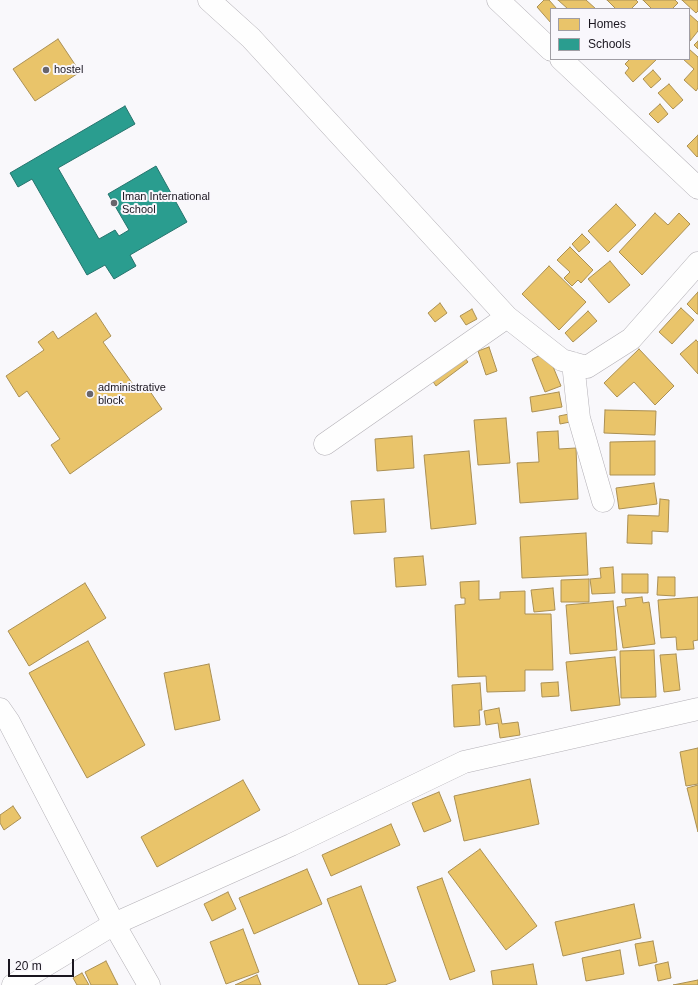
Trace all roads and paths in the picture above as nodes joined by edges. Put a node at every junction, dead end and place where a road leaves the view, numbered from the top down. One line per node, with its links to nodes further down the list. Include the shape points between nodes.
1 (209, 0): 7 (street, via 251,38)
2 (498, 0): 3 (street)
3 (550, 49)
4 (562, 60): 5 (street)
5 (698, 188)
6 (698, 263): 8 (street, via 631,339 587,367)
7 (507, 317): 8 (street, via 562,360); 9 (street)
8 (573, 363): 10 (street, via 579,418)
9 (325, 444)
10 (603, 501)
11 (698, 708): 13 (street, via 464,762 291,845)
12 (0, 710): 13 (street, via 9,722)
13 (114, 924): 14 (street); 15 (street)
14 (13, 985)
15 (149, 985)

